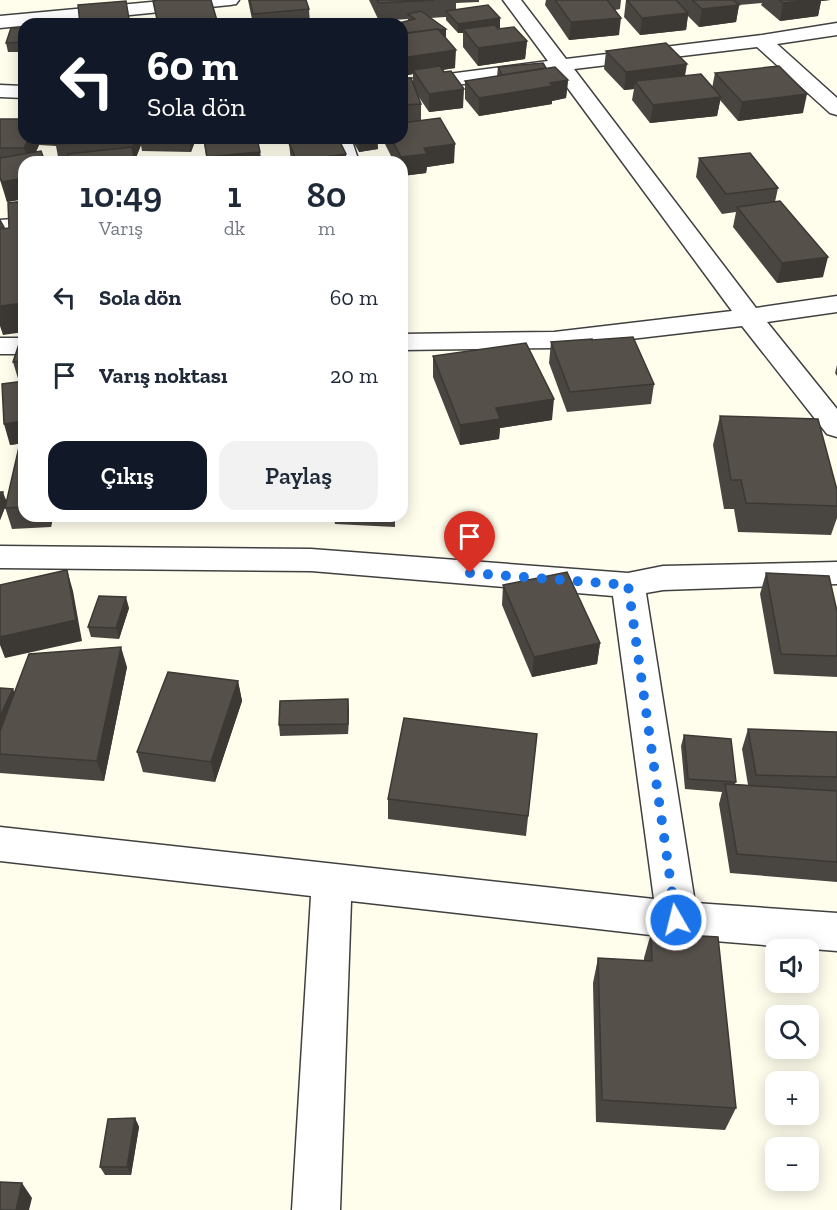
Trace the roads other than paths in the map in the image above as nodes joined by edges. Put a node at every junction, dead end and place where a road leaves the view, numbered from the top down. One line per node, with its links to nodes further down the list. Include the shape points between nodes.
1 (512, 0): 8 (street)
2 (231, 5): 3 (street)
3 (54, 18)
4 (18, 21): 5 (street)
5 (0, 22)
6 (837, 29): 7 (street)
7 (762, 41): 8 (street); 12 (street)
8 (560, 65): 9 (street); 16 (street)
9 (408, 85)
10 (0, 91): 11 (street)
11 (18, 92)
12 (837, 109)
13 (18, 225): 14 (street)
14 (0, 226)
15 (837, 304): 16 (street)
16 (749, 317): 17 (street, via 554,340); 20 (street)
17 (408, 335)
18 (0, 346): 19 (street)
19 (18, 346)
20 (837, 428)
21 (0, 557): 23 (street, via 311,560)
22 (837, 573): 23 (street, via 663,578)
23 (628, 585): 26 (street)
24 (0, 844): 25 (street)
25 (332, 881): 26 (street); 28 (street)
26 (676, 920): 27 (street)
27 (837, 932)
28 (316, 1210)

